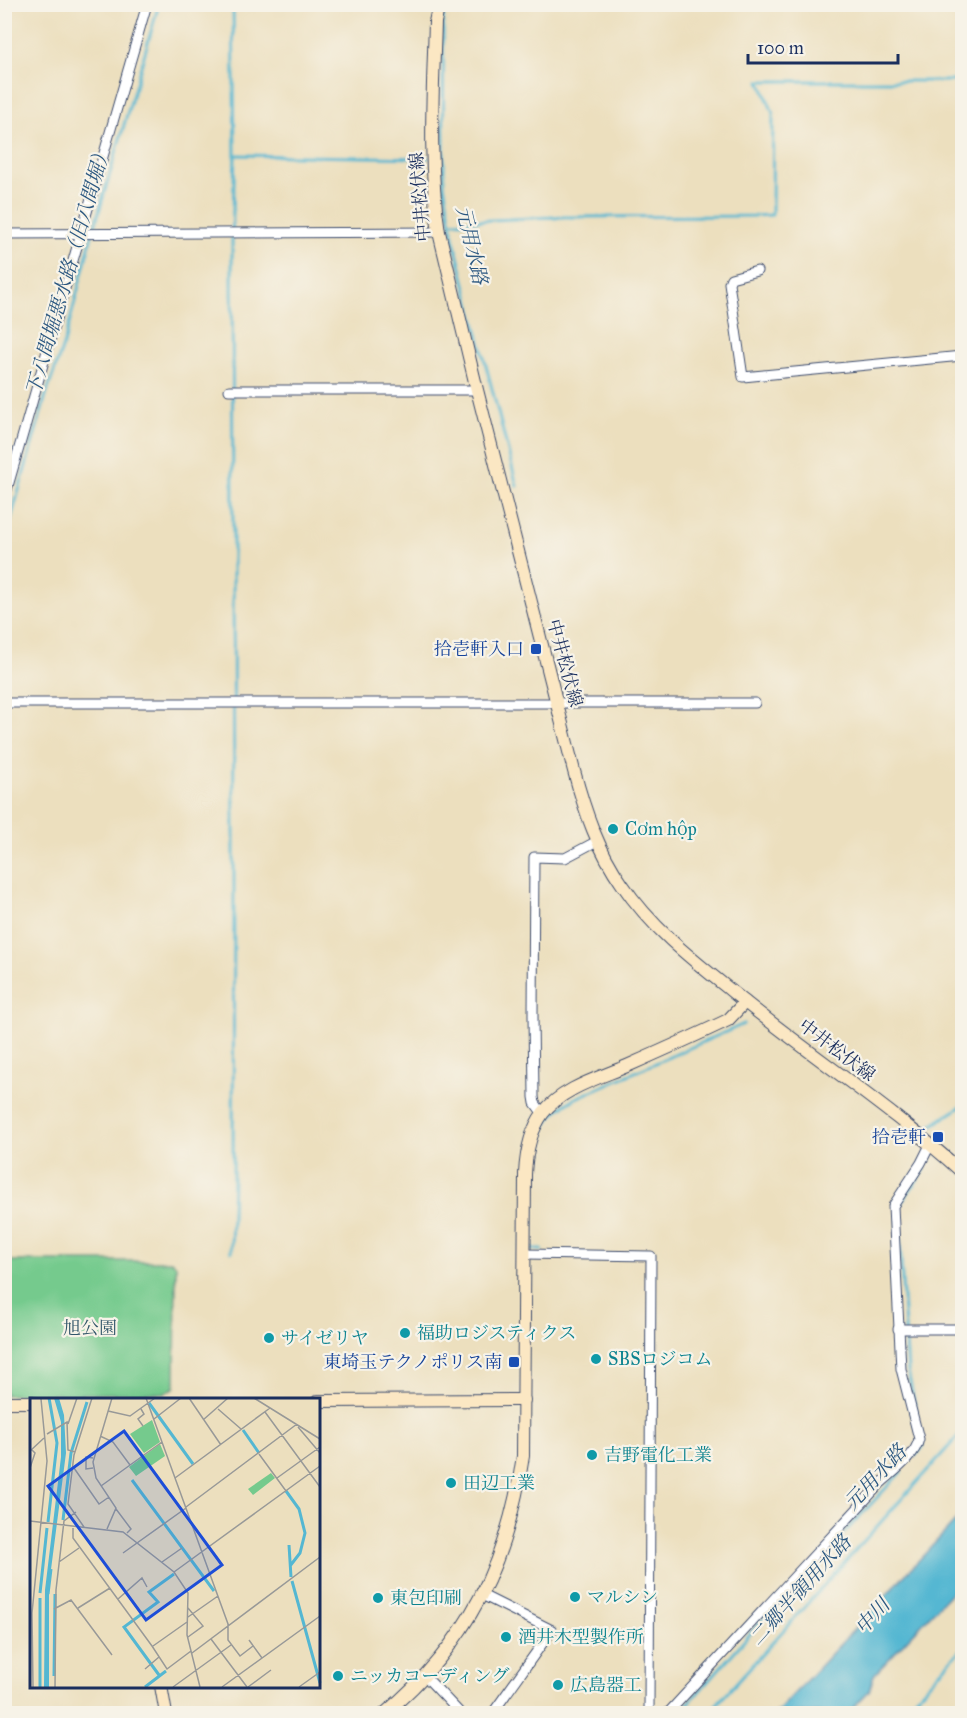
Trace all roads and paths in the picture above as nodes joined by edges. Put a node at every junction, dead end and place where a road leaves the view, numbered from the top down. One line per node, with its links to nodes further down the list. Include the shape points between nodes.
1 (147, 4): 5 (street)
2 (439, 4): 3 (main road, 中井松伏線, via 435,22 433,170)
3 (439, 232): 5 (street); 9 (main road, 中井松伏線)
4 (4, 234): 5 (street)
5 (81, 234): 10 (street)
6 (756, 271): 7 (street, via 731,278 729,283 742,376)
7 (963, 356)
8 (229, 390): 9 (street)
9 (477, 390): 11 (main road, 中井松伏線)
10 (4, 500)
11 (557, 702): 12 (street); 13 (street); 14 (main road, 中井松伏線)
12 (4, 703)
13 (755, 703)
14 (597, 842): 15 (main road, 中井松伏線, via 620,882 649,919); 16 (street, via 565,858 534,857 534,1097)
15 (745, 1002): 16 (main road, via 728,1020 562,1096); 17 (main road, 中井松伏線)
16 (543, 1114): 19 (main road, via 525,1159)
17 (930, 1145): 18 (main road, 中井松伏線); 20 (street, via 893,1206)
18 (963, 1172)
19 (525, 1254): 22 (main road); 33 (street, via 651,1256)
20 (898, 1329): 21 (street); 34 (street, via 901,1369 917,1444)
21 (963, 1329)
22 (524, 1400): 23 (main road); 26 (main road, via 523,1456 517,1493 507,1534)
23 (320, 1401)
24 (4, 1402): 25 (main road)
25 (30, 1402)
26 (482, 1595): 27 (main road); 32 (street, via 552,1630)
27 (425, 1676): 30 (main road); 31 (street)
28 (161, 1688): 29 (main road)
29 (166, 1713)
30 (384, 1713)
31 (461, 1713)
32 (492, 1713)
33 (649, 1713)
34 (667, 1713)

